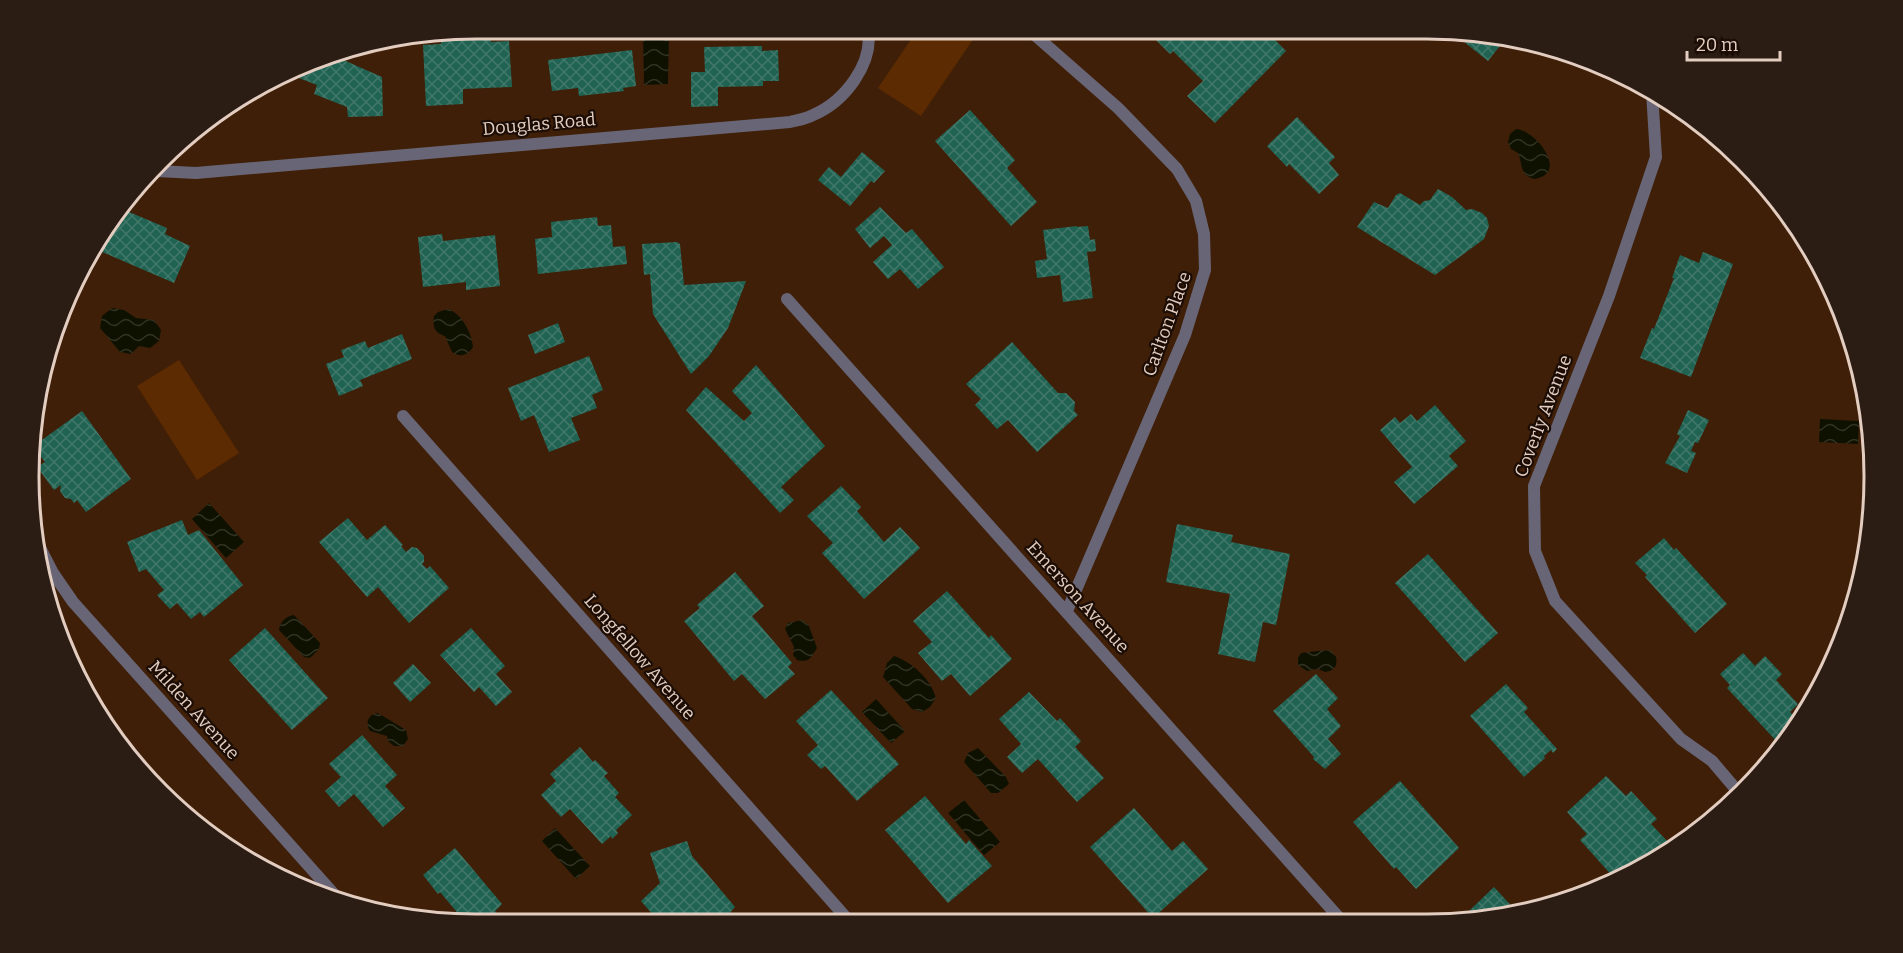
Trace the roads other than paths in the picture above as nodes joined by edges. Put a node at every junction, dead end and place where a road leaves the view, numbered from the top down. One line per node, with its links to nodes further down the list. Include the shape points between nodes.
1 (867, 39): 4 (street, Douglas Road, via 866,60 850,87 813,116 790,122 196,173)
2 (1039, 39): 8 (street, Carlton Place, via 1118,108 1177,170 1196,201 1204,234 1205,270 1185,335)
3 (1653, 103): 9 (street, Coverly Avenue, via 1656,157 1609,296 1534,486 1535,551 1555,602 1681,739 1712,761)
4 (163, 171)
5 (787, 299): 8 (street, Emerson Avenue)
6 (403, 416): 11 (street, Longfellow Avenue)
7 (47, 561): 10 (street, Milden Avenue, via 73,602)
8 (1067, 611): 12 (street, Emerson Avenue)
9 (1734, 787)
10 (329, 888)
11 (843, 914)
12 (1336, 914)

